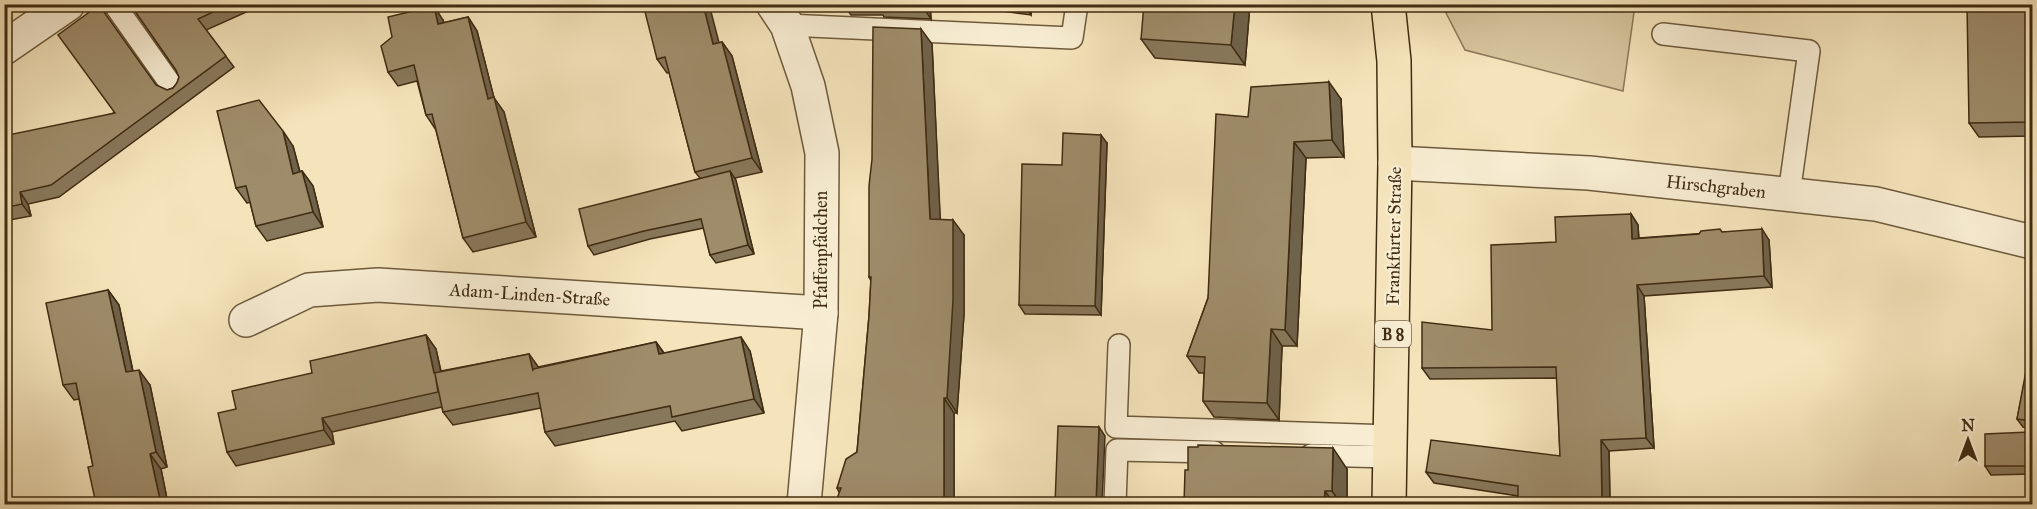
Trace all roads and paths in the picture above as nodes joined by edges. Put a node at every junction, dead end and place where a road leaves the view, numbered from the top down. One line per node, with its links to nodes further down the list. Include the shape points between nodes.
1 (68, 4): 7 (street)
2 (114, 4): 8 (lane)
3 (1077, 4): 5 (lane, via 1072,38)
4 (1388, 4): 9 (main road, Frankfurter Straße / B 8, via 1394,61)
5 (780, 15): 12 (street, Pfaffenpfädchen, via 808,86 822,153)
6 (1664, 34): 10 (lane, via 1809,51)
7 (4, 48)
8 (174, 89)
9 (1395, 163): 10 (street, Hirschgraben, via 1589,173); 15 (main road, Frankfurter Straße / B 8)
10 (1789, 194): 11 (street, Hirschgraben, via 1876,204)
11 (2032, 242)
12 (821, 313): 13 (street, Adam-Linden-Straße, via 378,285 309,290); 18 (street, Pfaffenpfädchen)
13 (246, 320)
14 (1119, 345): 15 (lane, via 1116,427)
15 (1391, 447): 17 (lane); 20 (main road, Frankfurter Straße / B 8)
16 (1236, 453): 19 (lane, via 1117,450)
17 (1296, 455)
18 (804, 504)
19 (1115, 504)
20 (1389, 504)

